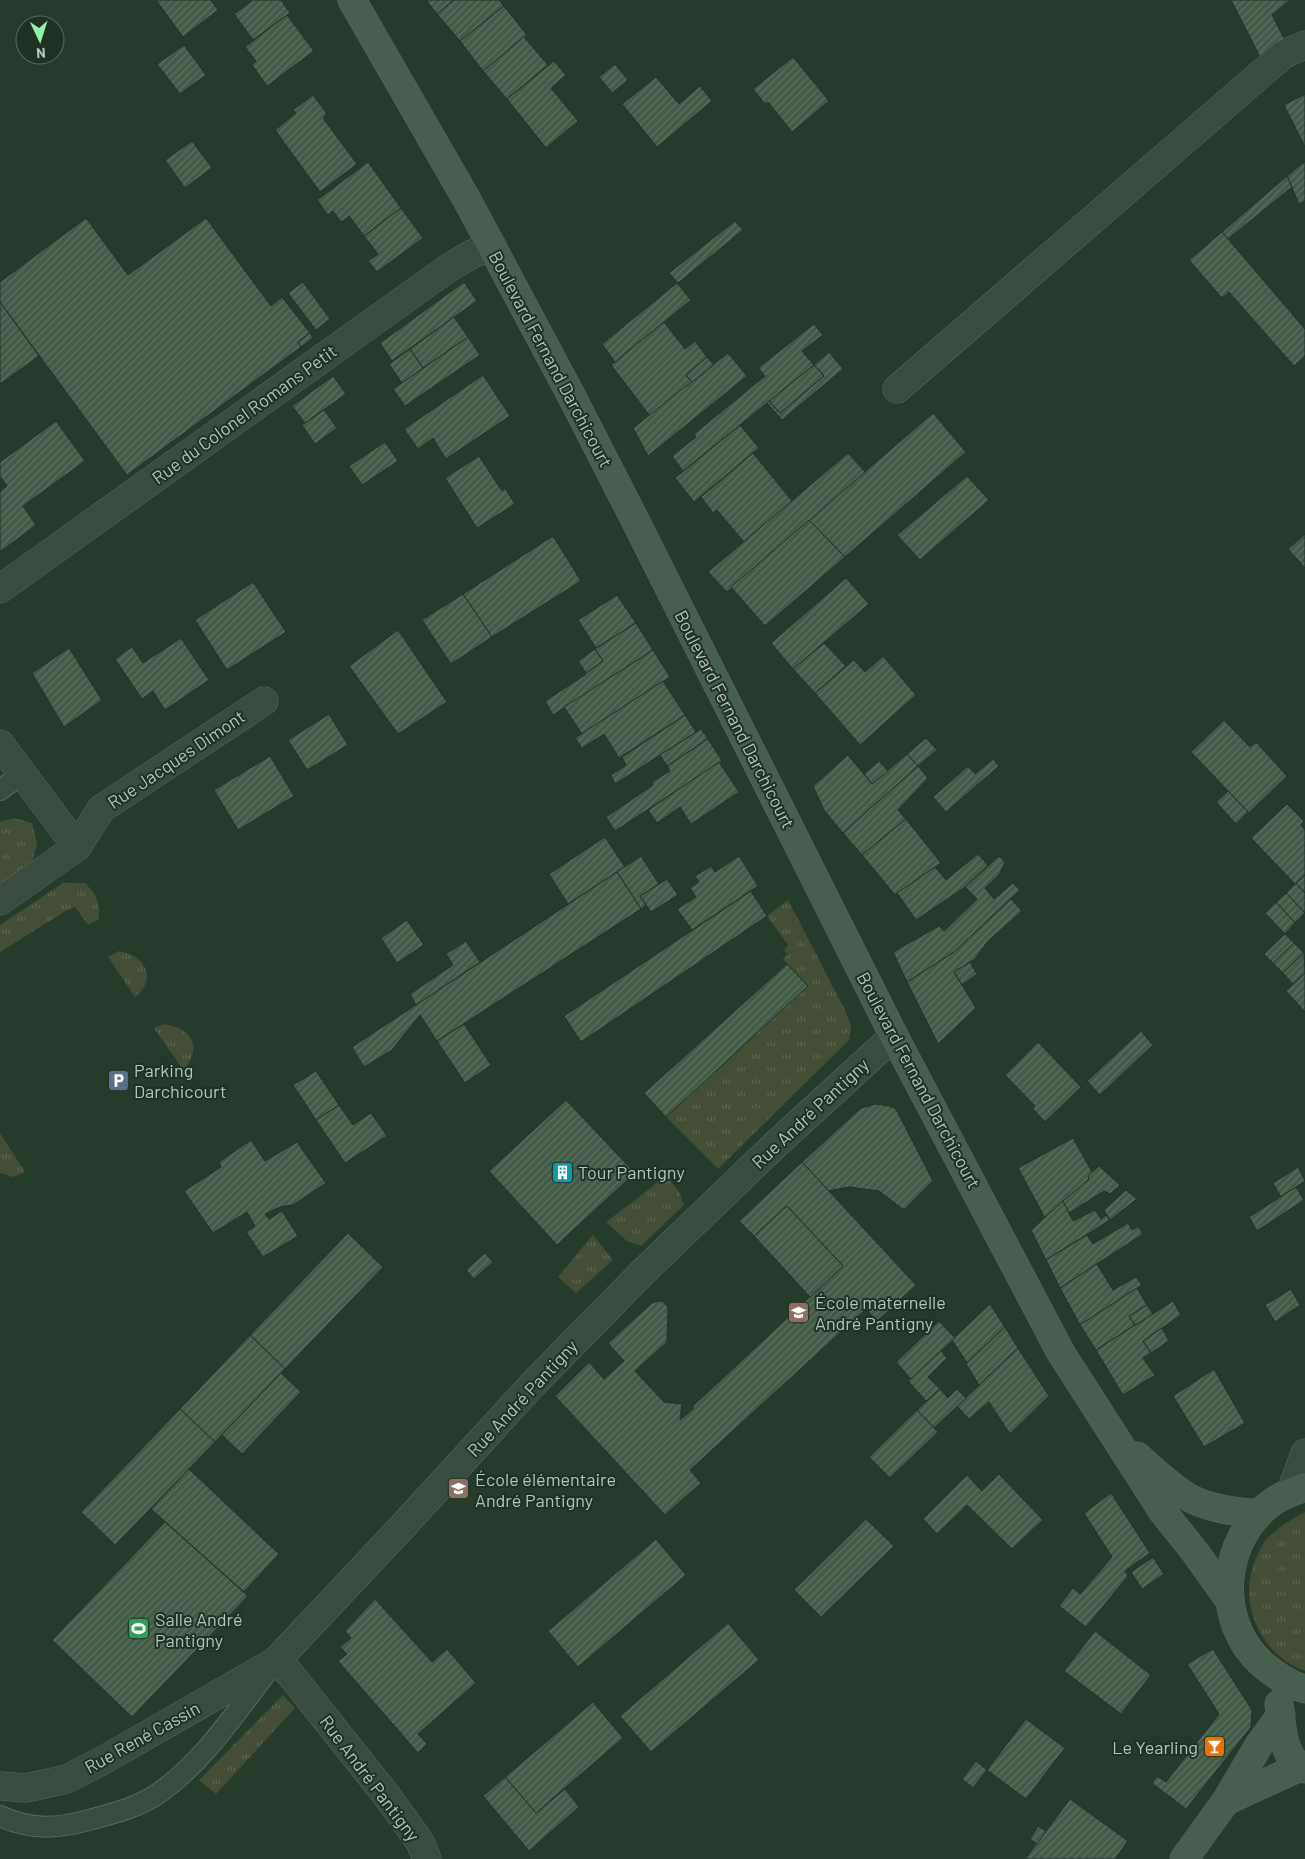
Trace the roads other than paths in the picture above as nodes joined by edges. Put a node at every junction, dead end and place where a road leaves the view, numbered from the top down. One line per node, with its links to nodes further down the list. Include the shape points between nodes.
1 (352, 0): 3 (main road, Boulevard Fernand Darchicourt)
2 (1305, 45): 4 (street, via 1284,54)
3 (492, 246): 5 (street, Rue du Colonel Romans Petit, via 446,269); 12 (main road, Boulevard Fernand Darchicourt, via 636,522)
4 (897, 389)
5 (0, 589)
6 (264, 701): 10 (street, Rue Jacques Dimont, via 101,809)
7 (0, 744): 8 (street)
8 (22, 774): 9 (lane); 10 (street)
9 (0, 790)
10 (77, 847): 11 (street)
11 (0, 901)
12 (894, 1036): 13 (main road, Boulevard Fernand Darchicourt, via 1061,1353); 18 (street, Rue André Pantigny, via 775,1145 534,1383)
13 (1117, 1439): 16 (main road, Boulevard Fernand Darchicourt, via 1187,1496 1215,1507); 17 (main road, Boulevard Fernand Darchicourt, via 1163,1512)
14 (1305, 1453): 15 (street)
15 (1298, 1490): 16 (main road, via 1274,1501)
16 (1258, 1514): 17 (main road, via 1234,1555)
17 (1230, 1601): 19 (main road, via 1243,1640 1259,1662)
18 (276, 1661): 23 (street, Rue René Cassin, via 67,1779 26,1788); 25 (lane, via 190,1767 155,1795 118,1812 74,1824 43,1828); 26 (street, Rue André Pantigny, via 295,1680 387,1796 420,1842)
19 (1275, 1675): 20 (main road); 21 (main road)
20 (1305, 1689)
21 (1281, 1715): 22 (main road, via 1289,1755 1294,1764); 24 (main road)
22 (1303, 1768): 24 (main road)
23 (0, 1786)
24 (1226, 1801): 27 (main road)
25 (0, 1816)
26 (427, 1859)
27 (1184, 1859)

